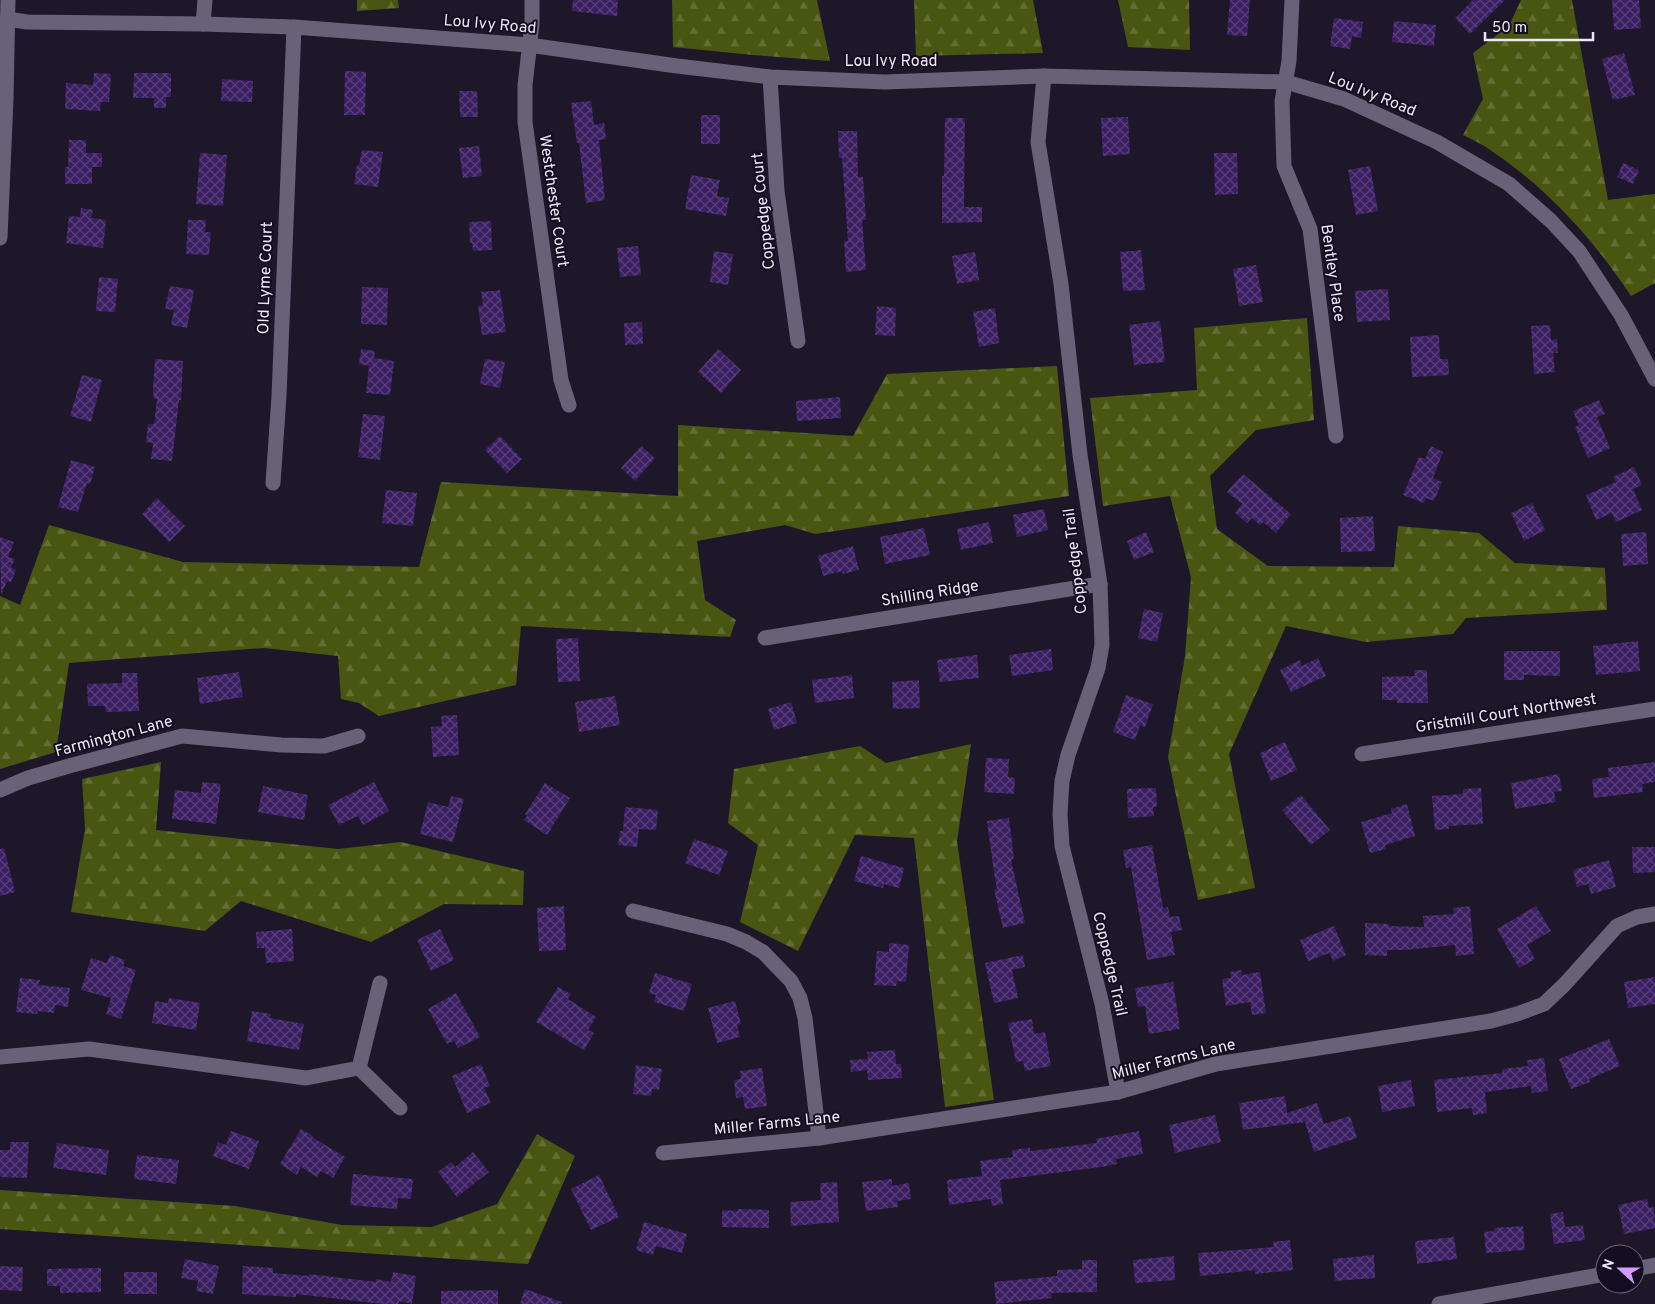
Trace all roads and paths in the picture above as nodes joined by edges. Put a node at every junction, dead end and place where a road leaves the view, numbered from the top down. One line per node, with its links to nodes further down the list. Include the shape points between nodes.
1 (8, 0): 5 (street)
2 (205, 0): 6 (street)
3 (532, 0): 8 (street, Westchester Court)
4 (1292, 0): 11 (street, Bentley Place)
5 (7, 19): 6 (street, Lou Ivy Road); 12 (street)
6 (203, 24): 7 (street, Lou Ivy Road)
7 (294, 27): 8 (street, Lou Ivy Road); 18 (street, Old Lyme Court)
8 (529, 45): 10 (street, Lou Ivy Road); 16 (street, Westchester Court, via 525,122 561,380)
9 (1044, 76): 10 (street, Lou Ivy Road, via 885,82); 11 (street, Lou Ivy Road); 19 (street, Coppedge Trail, via 1038,142 1061,284 1080,455)
10 (770, 77): 14 (street, Coppedge Court, via 777,191)
11 (1286, 82): 15 (street, Lou Ivy Road, via 1344,99 1437,142 1509,184 1551,221 1578,251 1621,315); 17 (street, Bentley Place, via 1282,101 1284,166 1310,229)
12 (3, 99): 13 (street)
13 (0, 238)
14 (798, 341)
15 (1655, 379)
16 (569, 405)
17 (1336, 436)
18 (273, 483)
19 (1100, 584): 20 (street, Shilling Ridge); 30 (street, Coppedge Trail, via 1102,645 1098,668 1068,755 1062,781 1061,822 1062,846 1102,1004)
20 (765, 638)
21 (1655, 709): 23 (street, Gristmill Court Northwest)
22 (358, 736): 24 (street, Farmington Lane, via 324,746 182,736 28,778)
23 (1362, 754)
24 (0, 790)
25 (633, 911): 32 (street, via 727,934 746,942 763,952 791,981 805,1018)
26 (1655, 914): 30 (street, Miller Farms Lane, via 1637,917 1617,926 1544,1004 1517,1014 1430,1032 1216,1064)
27 (380, 983): 29 (street)
28 (0, 1057): 29 (street, via 89,1049 306,1078)
29 (359, 1068): 31 (street)
30 (1118, 1092): 32 (street, Miller Farms Lane)
31 (400, 1108)
32 (819, 1138): 33 (street, Miller Farms Lane)
33 (663, 1153)
34 (1595, 1276): 35 (street)
35 (1485, 1300): 36 (street)
36 (1439, 1304)

